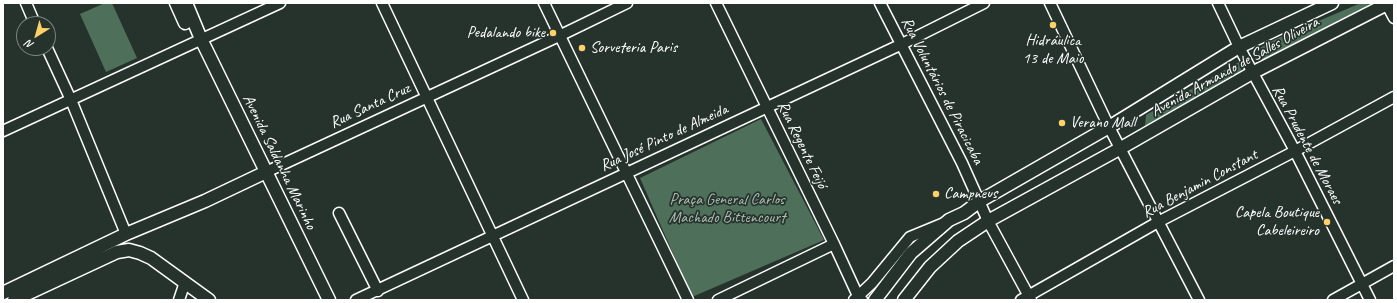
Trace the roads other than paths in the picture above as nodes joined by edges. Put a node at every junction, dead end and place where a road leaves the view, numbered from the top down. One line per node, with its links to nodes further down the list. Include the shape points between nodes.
1 (26, 3): 15 (street)
2 (176, 3): 18 (main road, Avenida Saldanha Marinho, via 188,29)
3 (186, 3): 18 (main road, Avenida Saldanha Marinho)
4 (280, 3): 18 (street)
5 (382, 3): 23 (street)
6 (544, 3): 17 (street)
7 (627, 3): 17 (street, Rua Santa Cruz)
8 (716, 3): 26 (street, Rua Regente Feijó)
9 (880, 3): 19 (street, Rua Voluntários de Piracicaba)
10 (984, 3): 19 (street, Rua José Pinto de Almeida)
11 (1050, 3): 27 (street)
12 (1218, 3): 20 (street, Rua Prudente de Moraes)
13 (1332, 3): 20 (main road, Avenida Armando de Salles Oliveira)
14 (1387, 4): 16 (street); 22 (main road, Avenida Armando de Salles Oliveira)
15 (32, 16)
16 (1394, 18)
17 (559, 36): 23 (street, Rua Santa Cruz); 32 (street)
18 (201, 39): 25 (street); 31 (main road, Avenida Saldanha Marinho)
19 (902, 44): 26 (street, Rua José Pinto de Almeida); 33 (street, Rua Voluntários de Piracicaba)
20 (1239, 47): 22 (street, Rua Prudente de Moraes); 27 (main road, Avenida Armando de Salles Oliveira)
21 (51, 56): 25 (street)
22 (1252, 73): 29 (main road, Avenida Armando de Salles Oliveira); 30 (street, Rua Prudente de Moraes)
23 (426, 97): 31 (street, Rua Santa Cruz); 40 (street)
24 (1394, 97): 30 (street, Rua Benjamin Constant)
25 (71, 100): 28 (street); 39 (street)
26 (766, 107): 32 (street, Rua José Pinto de Almeida); 41 (street, Rua Regente Feijó)
27 (1109, 127): 29 (street); 33 (main road, Avenida Armando de Salles Oliveira)
28 (3, 132)
29 (1121, 148): 36 (main road, Avenida Armando de Salles Oliveira); 37 (street)
30 (1295, 151): 37 (street, Rua Benjamin Constant); 46 (street, Rua Prudente de Moraes)
31 (266, 172): 38 (main road, Rua Santa Cruz); 55 (main road, Avenida Saldanha Marinho)
32 (626, 172): 40 (street, Rua José Pinto de Almeida); 57 (street)
33 (980, 202): 35 (main road, Avenida Armando de Salles Oliveira); 36 (street, Rua Voluntários de Piracicaba)
34 (339, 213): 47 (street)
35 (949, 220): 50 (street, via 910,237); 59 (main road, Avenida Armando de Salles Oliveira, via 911,253)
36 (988, 221): 51 (street, Rua Voluntários de Piracicaba); 60 (main road, Avenida Armando de Salles Oliveira, via 958,241 930,267)
37 (1158, 222): 51 (street, Rua Benjamin Constant); 61 (street)
38 (139, 229): 39 (main road, Rua Santa Cruz); 42 (main road, via 136,244)
39 (126, 234): 43 (main road); 48 (main road, Rua Santa Cruz)
40 (493, 236): 47 (street, Rua José Pinto de Almeida); 49 (street)
41 (834, 244): 50 (street, Rua Regente Feijó); 58 (street)
42 (140, 252): 43 (main road, via 129,250); 45 (main road)
43 (111, 254): 52 (main road)
44 (1394, 266): 46 (street)
45 (185, 282): 53 (street); 54 (main road)
46 (1362, 283): 62 (street); 63 (street, Rua Prudente de Moraes)
47 (378, 291): 56 (street, Rua José Pinto de Almeida)
48 (3, 293)
49 (524, 299)
50 (858, 299)
51 (1027, 299)
52 (14, 300)
53 (179, 300)
54 (209, 300)
55 (329, 300)
56 (356, 300)
57 (688, 300)
58 (718, 300)
59 (875, 300)
60 (904, 300)
61 (1199, 300)
62 (1333, 300)
63 (1370, 300)

